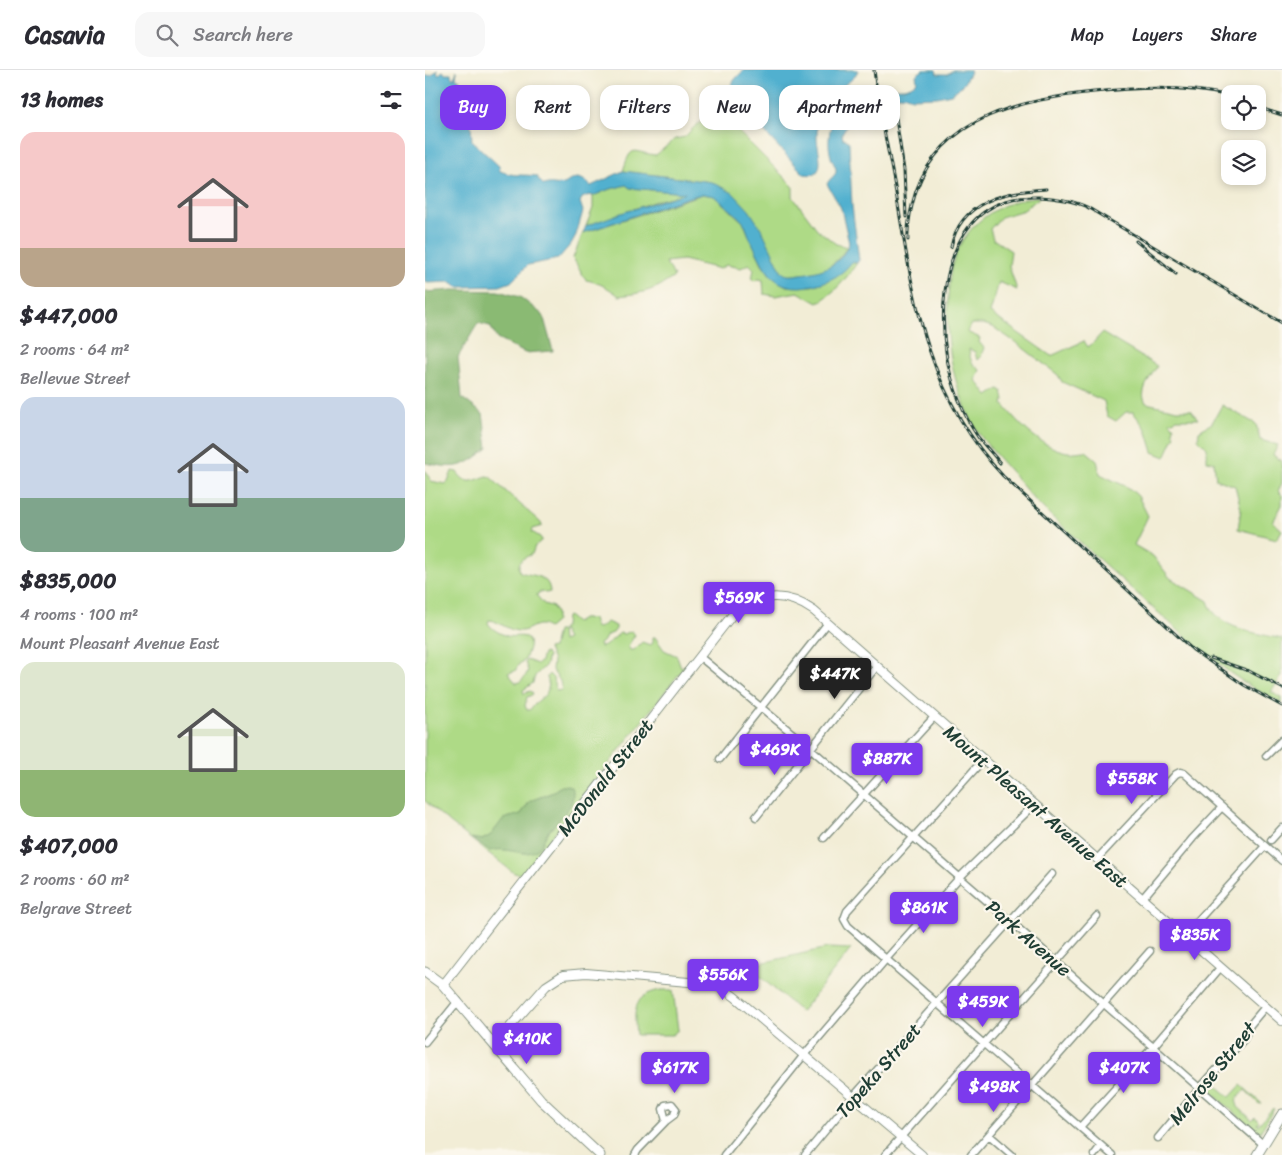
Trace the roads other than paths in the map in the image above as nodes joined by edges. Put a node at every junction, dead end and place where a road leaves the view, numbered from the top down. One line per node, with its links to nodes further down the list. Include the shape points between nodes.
1 (785, 598): 2 (street, Mount Pleasant Avenue East, via 811,609); 3 (street, McDonald Street, via 760,598 739,609)
2 (827, 624): 4 (street, Mount Pleasant Avenue East); 5 (street)
3 (700, 657): 5 (street, Park Avenue); 34 (street, McDonald Street)
4 (877, 666): 6 (street, Mount Pleasant Avenue East); 8 (street)
5 (761, 707): 8 (street, Park Avenue); 10 (street)
6 (934, 717): 11 (street, Mount Pleasant Avenue East); 12 (street)
7 (1282, 740): 9 (street)
8 (810, 748): 12 (street, Park Avenue); 15 (street)
9 (1266, 756)
10 (720, 759)
11 (983, 760): 13 (street, Mount Pleasant Avenue East); 17 (street)
12 (864, 795): 17 (street, Park Avenue); 18 (street)
13 (1034, 805): 21 (street, Mount Pleasant Avenue East); 24 (street)
14 (1222, 807): 20 (street); 21 (street, via 1180,772); 25 (street)
15 (756, 817)
16 (1282, 828): 19 (street)
17 (913, 837): 24 (street, Park Avenue); 30 (street, via 847,911 844,919)
18 (824, 838)
19 (1271, 840)
20 (1265, 846): 22 (street); 28 (street)
21 (1097, 859): 25 (street, Mount Pleasant Avenue East)
22 (1282, 861)
23 (1052, 874): 27 (street, Topeka Street)
24 (959, 878): 27 (street, Park Avenue); 30 (street)
25 (1142, 899): 28 (street, Mount Pleasant Avenue East)
26 (1097, 916): 31 (street)
27 (1010, 921): 31 (street, Park Avenue); 36 (street, Topeka Street)
28 (1184, 936): 32 (street, Mount Pleasant Avenue East)
29 (1150, 951): 37 (street)
30 (887, 958): 36 (street); 44 (street)
31 (1057, 961): 37 (street, Park Avenue); 41 (street)
32 (1220, 968): 38 (street, Mount Pleasant Avenue East); 43 (street)
33 (425, 972): 34 (main road)
34 (443, 985): 35 (main road)
35 (458, 1002): 40 (street); 42 (main road)
36 (937, 1002): 41 (street); 47 (street, Topeka Street)
37 (1104, 1004): 43 (street, Park Avenue); 45 (street)
38 (1265, 1007): 39 (street, Mount Pleasant Avenue East); 46 (street, Melrose Street, via 1250,1025 1244,1039)
39 (1282, 1022)
40 (425, 1042)
41 (984, 1043): 45 (street); 52 (street)
42 (494, 1045): 44 (street, via 552,981 569,974 586,973 718,986); 56 (main road, via 551,1110)
43 (1153, 1047): 46 (street, Park Avenue); 50 (street)
44 (804, 1055): 47 (street); 58 (street)
45 (1032, 1086): 50 (street); 51 (street)
46 (1200, 1088): 53 (street, Melrose Street); 54 (street, Park Avenue)
47 (853, 1097): 52 (street); 59 (street, Topeka Street)
48 (1282, 1114): 54 (main road)
49 (666, 1121): 57 (street)
50 (1080, 1127): 55 (street)
51 (989, 1135): 62 (street); 63 (street)
52 (900, 1136): 60 (street); 61 (street)
53 (1158, 1138)
54 (1264, 1145): 66 (main road)
55 (1101, 1146): 64 (street); 65 (street)
56 (600, 1155)
57 (635, 1155)
58 (724, 1155)
59 (805, 1155)
60 (885, 1155)
61 (922, 1155)
62 (971, 1155)
63 (1012, 1155)
64 (1094, 1155)
65 (1112, 1155)
66 (1257, 1155)

